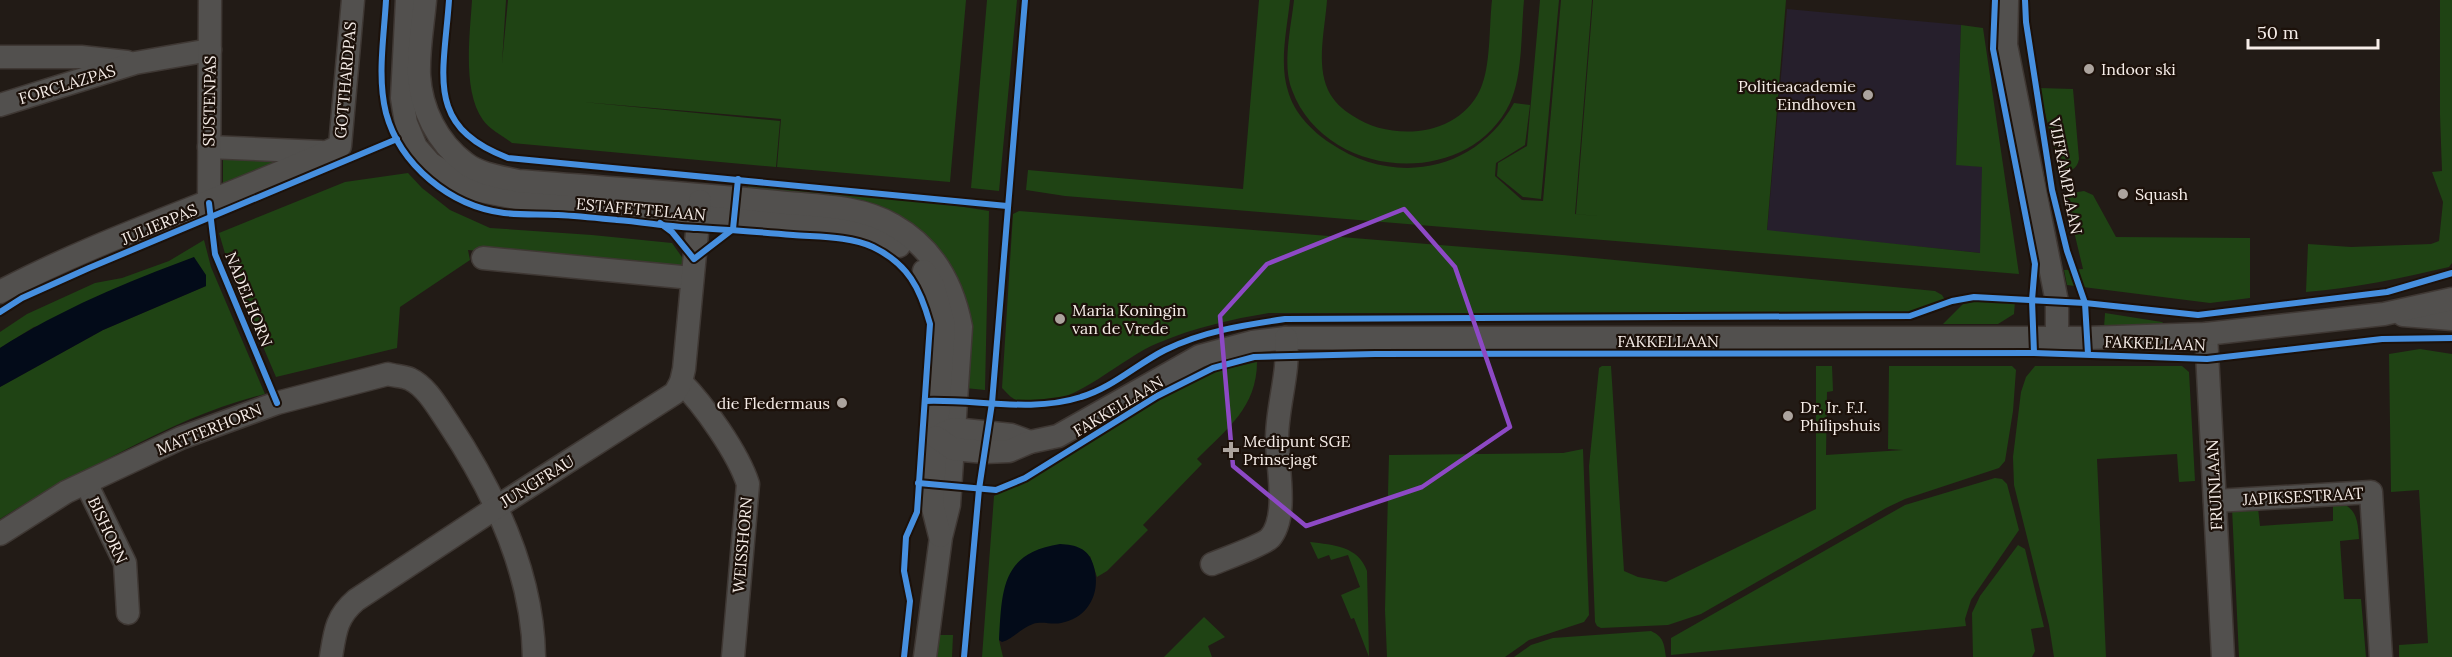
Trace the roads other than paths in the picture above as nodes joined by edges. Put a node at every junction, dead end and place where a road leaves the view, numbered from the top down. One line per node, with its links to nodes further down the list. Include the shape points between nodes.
1 (210, 0): 6 (street, SUSTENPAS)
2 (353, 0): 11 (street, GOTTHARDPAS, via 340,146)
3 (407, 0): 13 (street, ESTAFETTELAAN, via 402,98 406,123 416,147 430,163 471,189 491,194)
4 (425, 0): 13 (street, ESTAFETTELAAN, via 421,94 427,116 440,137 464,163 518,181)
5 (2007, 0): 21 (street, VIJFKAMPLAAN, via 2006,45 2057,302)
6 (210, 50): 8 (street, FORCLAZPAS); 10 (street, SUSTENPAS)
7 (0, 57): 8 (street, FORCLAZPAS, via 81,57)
8 (135, 63): 9 (street, FORCLAZPAS)
9 (0, 105)
10 (208, 147): 11 (street, GOTTHARDPAS); 12 (street, SUSTENPAS)
11 (327, 152): 12 (street, GOTTHARDPAS)
12 (209, 203): 16 (street, JULIERPAS, via 83,252)
13 (699, 205): 15 (street); 24 (street, ESTAFETTELAAN, via 874,232 903,247 933,285 944,325)
14 (483, 258): 15 (street)
15 (692, 278): 23 (street)
16 (0, 292)
17 (2452, 298): 18 (street, FAKKELLAAN)
18 (2384, 314): 19 (street, FAKKELLAAN); 20 (street, FAKKELLAAN)
19 (2452, 319)
20 (2206, 334): 21 (street, FAKKELLAAN); 26 (street, FRUINLAAN)
21 (2056, 337): 22 (street, FAKKELLAAN)
22 (1286, 338): 24 (street, FAKKELLAAN, via 1252,342 1200,356 1058,436 1030,442 1011,435); 29 (street, via 1288,355 1277,437 1277,526 1269,539)
23 (681, 382): 27 (street, JUNGFRAU, via 675,393); 33 (street, WEISSHORN, via 731,450 748,484)
24 (948, 438): 34 (street, ESTAFETTELAAN, via 949,505)
25 (86, 483): 27 (street, MATTERHORN, via 245,413 388,375 410,378 430,396); 28 (street, MATTERHORN); 30 (street, BISHORN, via 125,562)
26 (2215, 501): 35 (street, FRUINLAAN); 36 (street, JAPIKSESTRAAT, via 2371,492)
27 (497, 507): 31 (street, JUNGFRAU, via 343,611 335,629); 32 (street, MATTERHORN, via 524,588)
28 (0, 534)
29 (1212, 564)
30 (128, 613)
31 (331, 657)
32 (534, 657)
33 (732, 657)
34 (925, 657)
35 (2223, 657)
36 (2381, 657)

